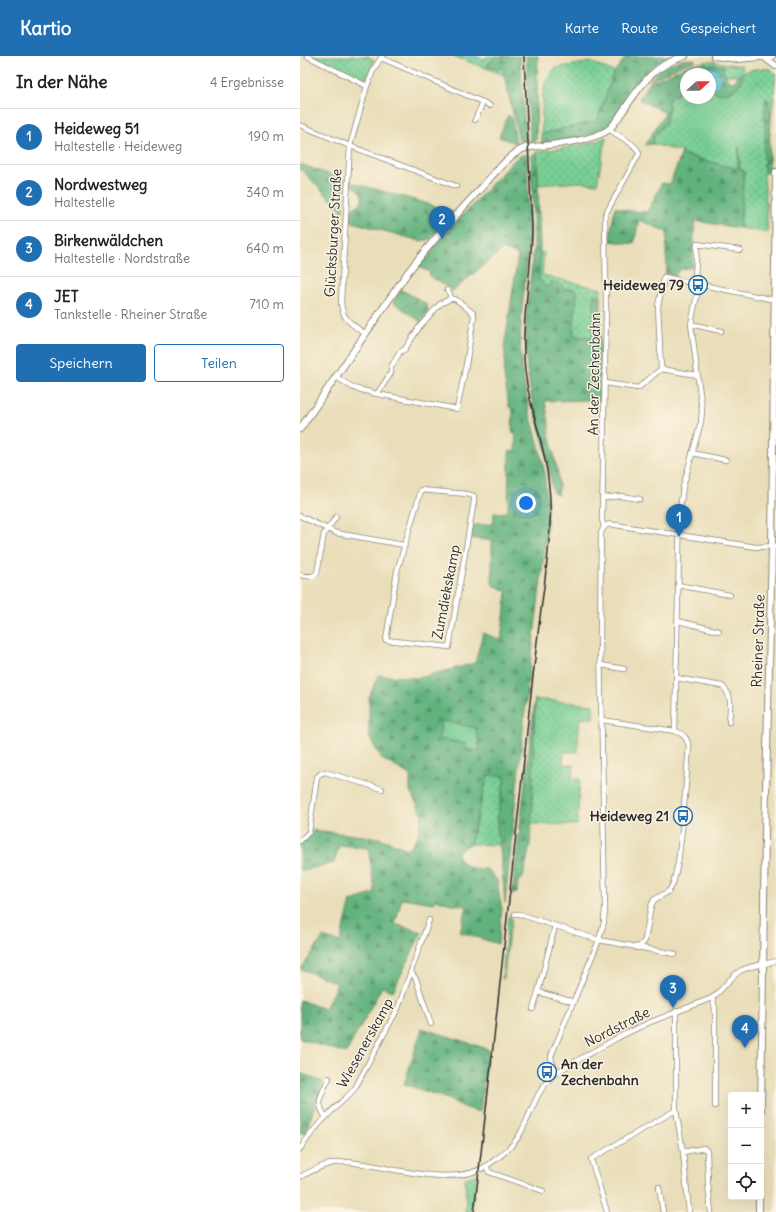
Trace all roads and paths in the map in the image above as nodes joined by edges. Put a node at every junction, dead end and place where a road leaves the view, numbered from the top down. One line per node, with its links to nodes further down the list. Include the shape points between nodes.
1 (306, 56): 8 (street)
2 (685, 56): 13 (main road, via 655,70)
3 (714, 56): 6 (main road, via 738,59)
4 (774, 56): 6 (main road)
5 (382, 57): 8 (street, Glücksburger Straße); 9 (street)
6 (764, 57): 7 (main road)
7 (776, 66)
8 (367, 86): 14 (street, Glücksburger Straße)
9 (483, 102): 10 (street); 11 (street)
10 (490, 106)
11 (475, 120)
12 (300, 125): 14 (street)
13 (609, 129): 24 (main road, via 591,138 525,148 515,153 438,235 411,268); 28 (street, An der Zechenbahn, via 635,146 639,154 605,215)
14 (350, 146): 16 (street); 24 (street, Glücksburger Straße, via 341,305 349,323)
15 (776, 172): 21 (main road, Rheiner Straße)
16 (456, 186)
17 (740, 250): 18 (street, via 697,244 695,278)
18 (699, 285): 21 (street); 22 (street); 25 (street, via 664,277 658,306)
19 (447, 290): 20 (street)
20 (450, 299): 29 (street, via 440,304 400,352 391,367 391,373); 29 (street, via 462,304 474,316 457,409)
21 (774, 300): 41 (main road, Rheiner Straße)
22 (691, 324): 23 (street); 26 (street)
23 (721, 331)
24 (366, 334): 27 (main road)
25 (661, 369): 26 (street); 28 (street, via 638,388)
26 (697, 375): 31 (street, via 702,410)
27 (336, 377): 29 (street, via 354,388); 30 (main road)
28 (606, 383): 33 (street, An der Zechenbahn)
29 (377, 394)
30 (300, 429)
31 (692, 453): 32 (street); 39 (street, via 682,492)
32 (726, 460)
33 (603, 498): 34 (street, via 620,496); 37 (street, An der Zechenbahn)
34 (640, 499)
35 (300, 516): 38 (street)
36 (336, 517): 38 (street)
37 (604, 527): 39 (street, via 609,524); 47 (street, An der Zechenbahn, via 601,533)
38 (327, 529): 40 (street, via 336,533); 42 (street, via 317,573 311,577)
39 (679, 536): 41 (street, via 756,547); 43 (street)
40 (404, 545): 40 (street, Zumdiekskamp, via 386,640 449,647 474,496 421,490)
41 (774, 546): 62 (main road, Rheiner Straße, via 768,688)
42 (300, 575)
43 (678, 585): 44 (street); 45 (street)
44 (730, 595)
45 (678, 622): 46 (street); 49 (street)
46 (719, 631)
47 (600, 665): 48 (street); 50 (street, An der Zechenbahn)
48 (624, 669)
49 (676, 678): 51 (street, via 722,686 727,690 730,695); 52 (street)
50 (602, 720): 52 (street); 58 (street, An der Zechenbahn, via 605,907 604,922)
51 (729, 722)
52 (676, 731): 59 (street, via 687,739 689,747 678,863 669,891 654,900 651,906 645,940)
53 (382, 789): 54 (street, via 325,772 320,774 309,832)
54 (300, 841)
55 (515, 914): 57 (street)
56 (430, 920): 63 (street, Wiesenerskamp)
57 (555, 926): 58 (street); 64 (street)
58 (598, 940): 59 (street); 66 (street, An der Zechenbahn)
59 (637, 948): 60 (street)
60 (675, 954)
61 (776, 961): 62 (street, Nordstraße)
62 (763, 964): 65 (street, Nordstraße, via 740,971); 72 (main road, Rheiner Straße)
63 (411, 972): 69 (street, via 416,979); 75 (street, Wiesenerskamp, via 398,1008 355,1088)
64 (538, 992): 66 (street); 67 (street)
65 (712, 998): 68 (street, Nordstraße); 73 (street, via 715,1008)
66 (574, 1002): 70 (street, An der Zechenbahn, via 551,1056)
67 (533, 1009)
68 (676, 1011): 70 (street, Nordstraße, via 619,1037); 74 (street)
69 (431, 1024)
70 (557, 1072): 78 (street, Nordstraße, via 542,1087 516,1140 501,1156)
71 (329, 1078): 75 (street, Wiesenerskamp, via 319,1105)
72 (761, 1092)
73 (715, 1106)
74 (676, 1110): 77 (street); 83 (street, via 590,1159)
75 (326, 1116): 76 (street, Wiesenerskamp)
76 (300, 1149)
77 (683, 1152): 85 (street); 86 (street, via 704,1148 708,1150)
78 (486, 1166): 79 (street, Nordstraße, via 479,1171 450,1176 347,1162 324,1165); 81 (street, via 489,1172)
79 (300, 1176)
80 (659, 1188): 84 (street)
81 (543, 1191)
82 (759, 1200): 87 (main road)
83 (607, 1212)
84 (663, 1212)
85 (689, 1212)
86 (710, 1212)
87 (759, 1212)

